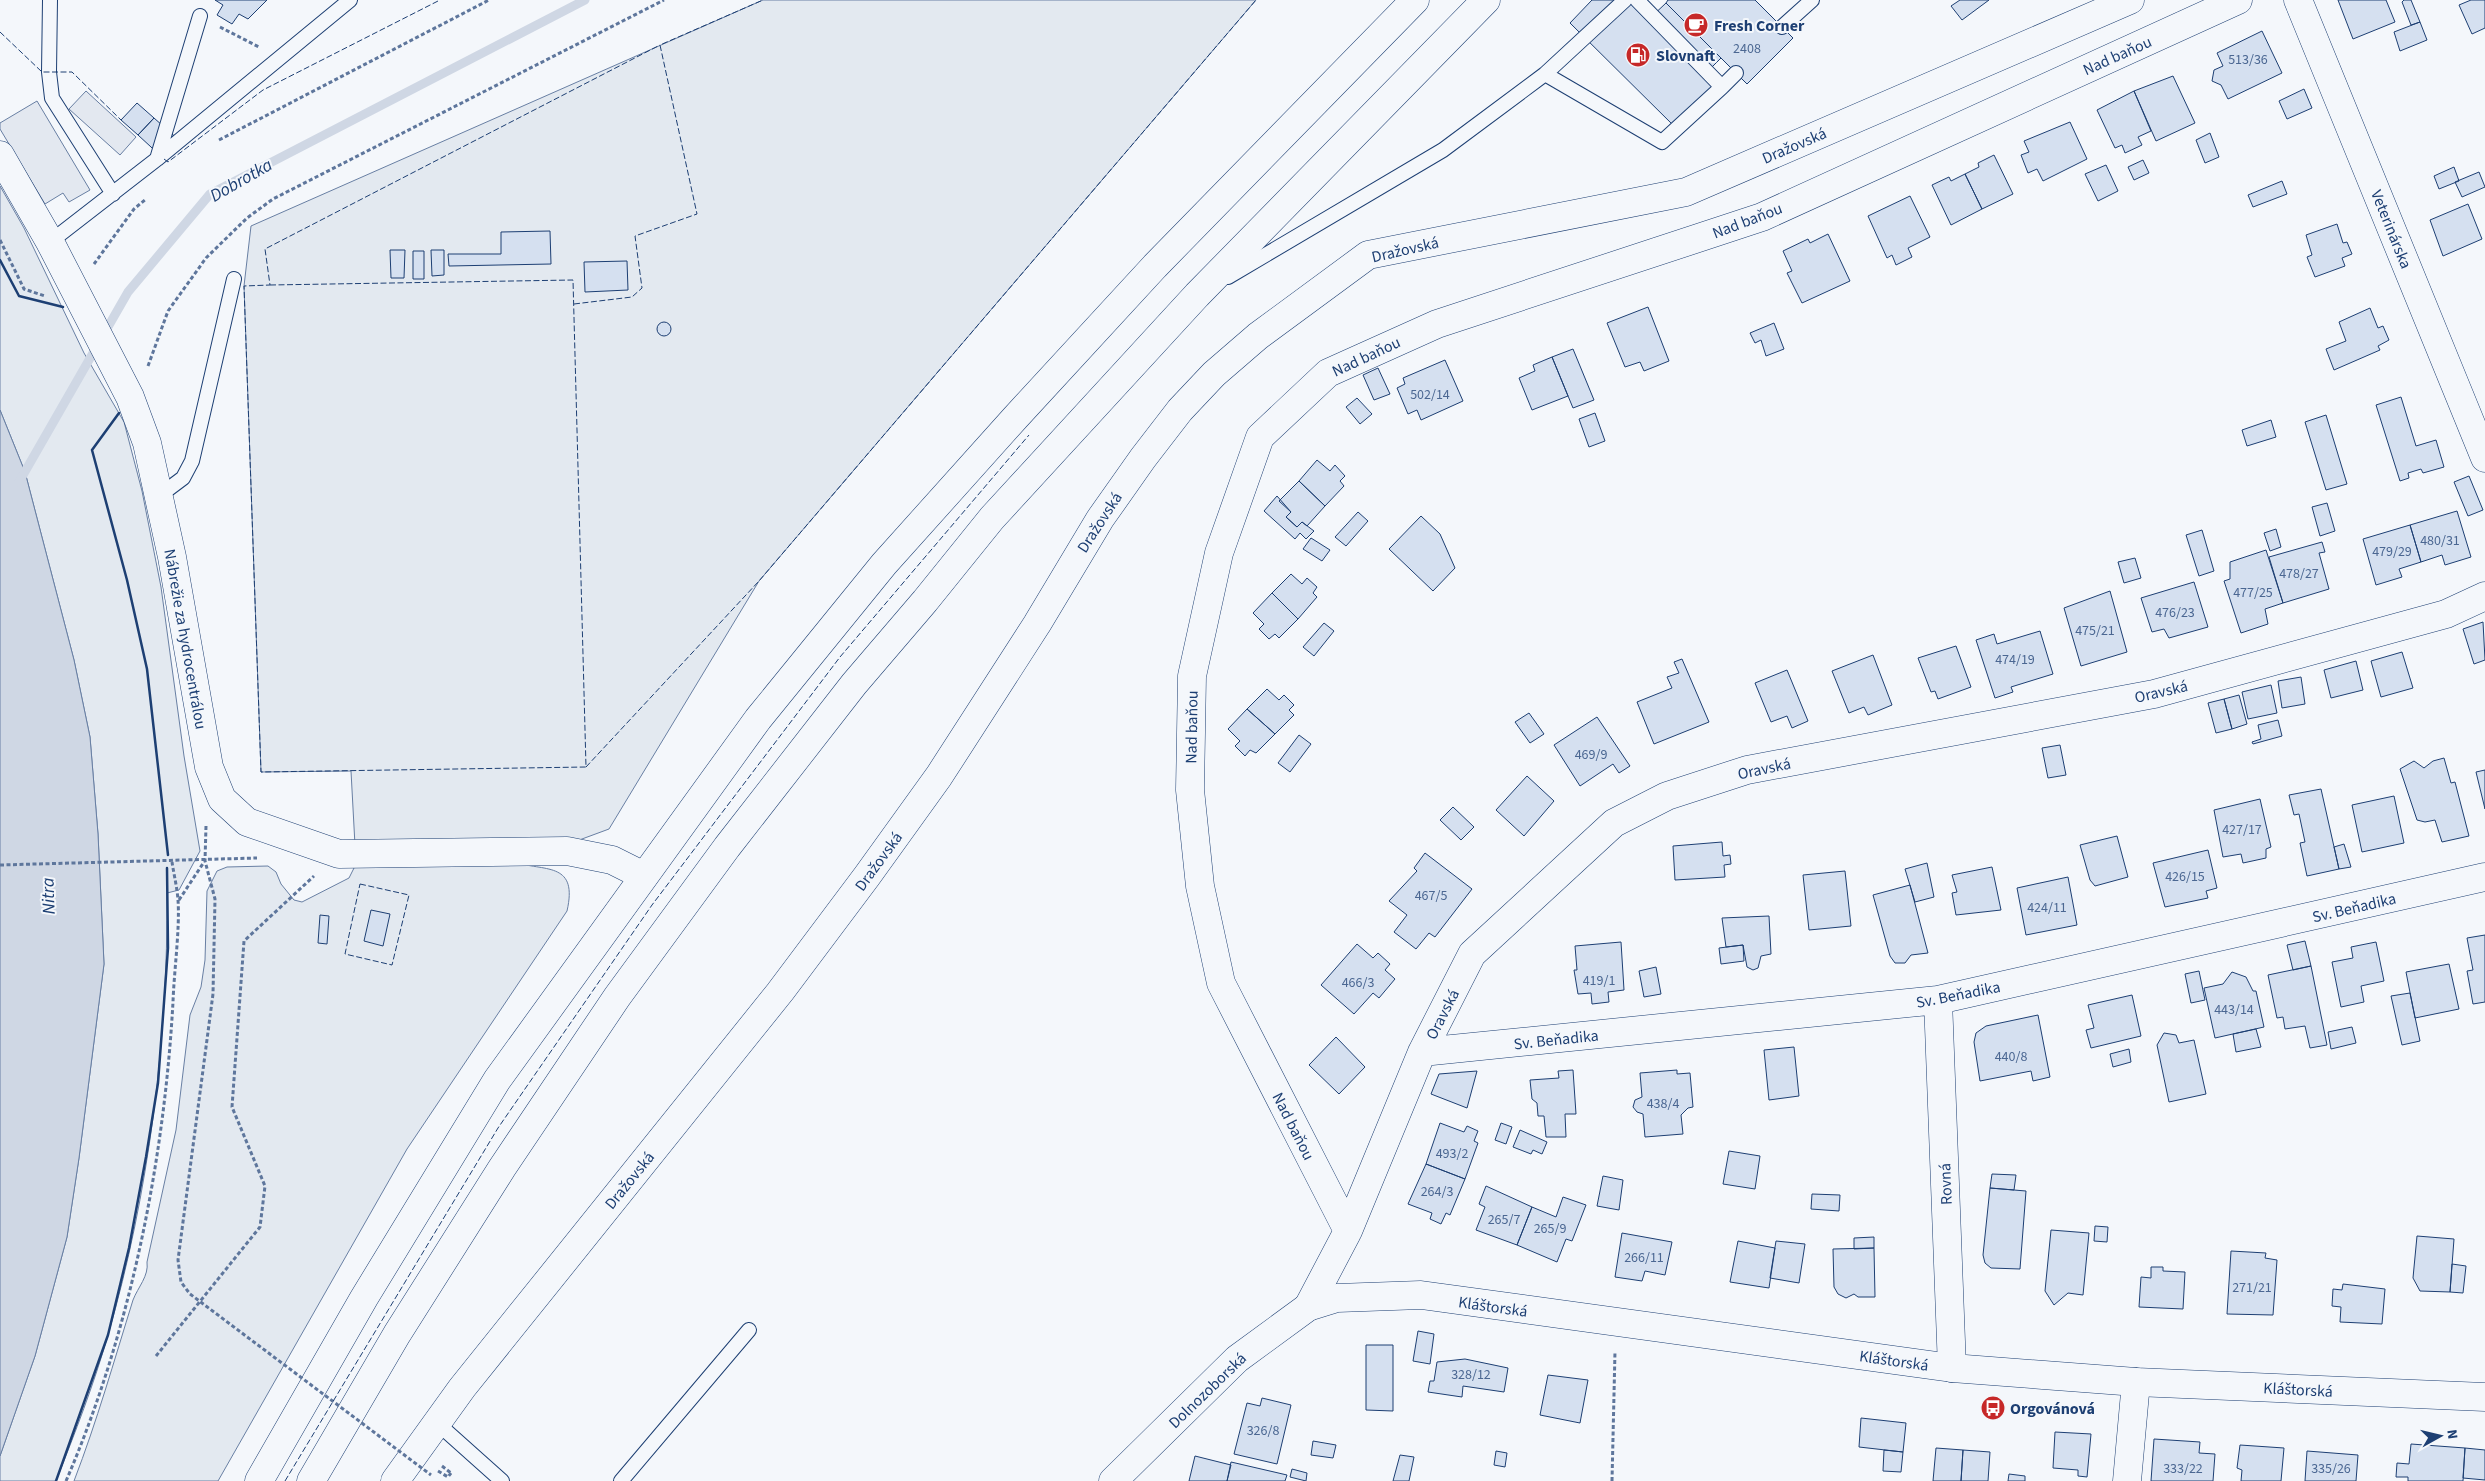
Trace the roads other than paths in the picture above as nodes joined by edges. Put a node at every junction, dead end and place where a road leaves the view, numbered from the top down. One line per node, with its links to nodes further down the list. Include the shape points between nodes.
1 (50, 0): 18 (lane, via 52,98)
2 (350, 0): 17 (lane)
3 (1415, 0): 25 (street, via 1155,266 884,564 758,719)
4 (1486, 0): 21 (street)
5 (1625, 0): 14 (lane)
6 (1637, 0): 15 (lane)
7 (1812, 0): 12 (lane)
8 (2130, 0): 35 (street, Dražovská, via 1686,192 1368,255 1258,336 1214,374 1142,458 1100,518 1037,624 939,776 867,876 780,992)
9 (2238, 0): 29 (street, Nad baňou, via 1762,217 1436,324 1328,373 1260,437 1220,553 1192,676 1190,790 1200,886 1221,983)
10 (2298, 0): 22 (street, Veterinárska)
11 (200, 16): 17 (lane)
12 (1782, 27)
13 (1736, 72): 15 (lane)
14 (1545, 74): 15 (lane, via 1662,142); 21 (lane, via 1443,150)
15 (1722, 87)
16 (0, 156): 19 (street, Nábrežie za hydrocentrálou)
17 (157, 159): 18 (lane)
18 (113, 194): 19 (lane)
19 (50, 242): 23 (street, Nábrežie za hydrocentrálou, via 132,402 147,443)
20 (234, 278): 23 (lane, via 192,461 183,478)
21 (1197, 295): 37 (street, via 992,518 854,684 727,847 618,998 502,1168 397,1334)
22 (2485, 458)
23 (159, 496): 25 (street, Nábrežie za hydrocentrálou, via 209,768 222,798 247,822 339,854 567,851 612,860)
24 (2485, 596): 28 (street, Oravská, via 2446,614 2154,694 1748,770 1667,796 1614,824 1472,954)
25 (644, 876): 36 (street, via 497,1080 364,1298)
26 (2485, 877): 27 (street, Sv. Beňadika)
27 (1938, 1000): 28 (street, Sv. Beňadika); 32 (street, Rovná)
28 (1422, 1052): 29 (street, Oravská)
29 (1348, 1231): 30 (street, Oravská)
30 (1308, 1307): 32 (street, Kláštorská, via 1337,1298 1421,1295); 41 (street, Dolnozoborská, via 1237,1358)
31 (749, 1330): 40 (lane)
32 (1952, 1368): 33 (street, Kláštorská)
33 (2136, 1382): 34 (street, Kláštorská); 42 (street)
34 (2485, 1397)
35 (436, 1422): 38 (street, Dražovská); 39 (lane)
36 (259, 1481)
37 (311, 1481)
38 (395, 1481)
39 (502, 1481)
40 (621, 1481)
41 (1114, 1481)
42 (2127, 1481)

